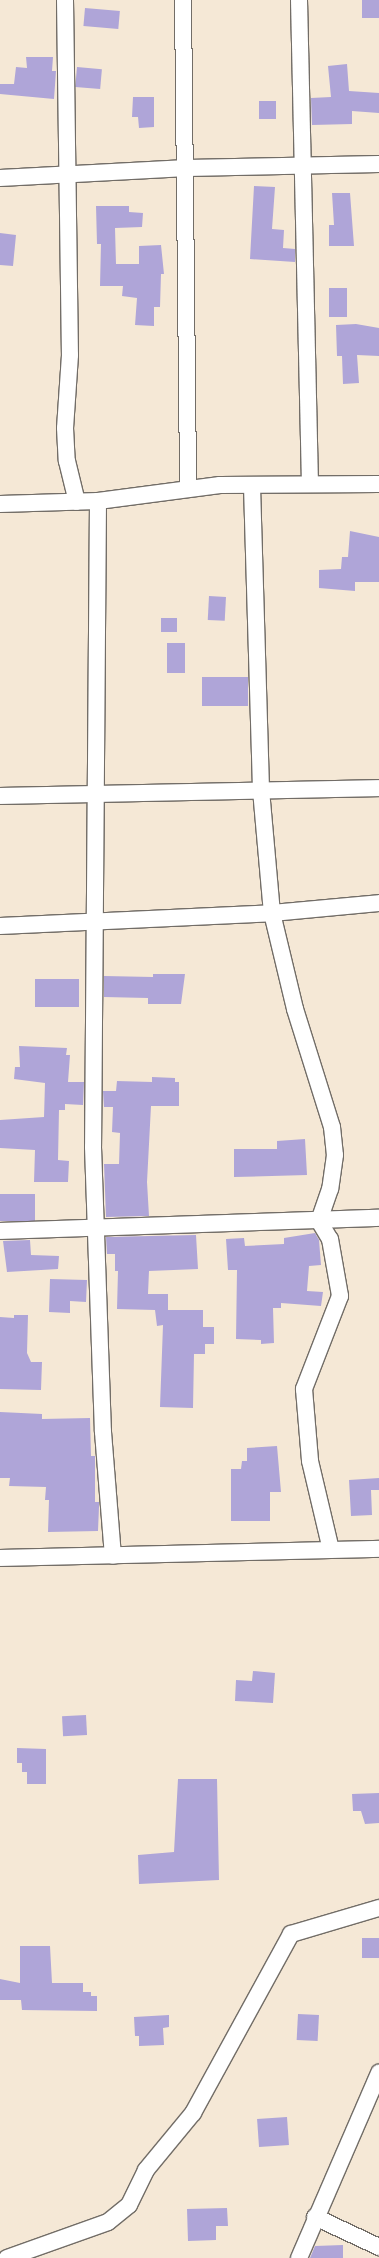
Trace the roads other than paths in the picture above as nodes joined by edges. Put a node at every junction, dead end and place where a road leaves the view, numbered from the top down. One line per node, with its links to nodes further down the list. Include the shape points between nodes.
1 (64, 0): 7 (street)
2 (183, 0): 6 (street)
3 (299, 0): 5 (street)
4 (379, 164): 5 (street)
5 (302, 166): 6 (street); 9 (street)
6 (187, 168): 7 (street); 12 (street)
7 (67, 174): 8 (street); 14 (street, via 70,355 65,428 67,461)
8 (0, 178)
9 (310, 484): 10 (street); 11 (street)
10 (379, 484)
11 (252, 486): 12 (street); 17 (street)
12 (188, 487): 13 (street)
13 (98, 501): 14 (street); 18 (street)
14 (77, 502): 15 (street)
15 (0, 504)
16 (379, 788): 17 (street)
17 (261, 790): 18 (street); 21 (street)
18 (98, 793): 19 (street); 22 (street)
19 (0, 796)
20 (379, 903): 21 (street)
21 (272, 912): 22 (street); 25 (street, via 295,1009 332,1127 335,1155 330,1189)
22 (96, 923): 23 (street); 26 (street)
23 (0, 926)
24 (379, 1218): 25 (street)
25 (320, 1221): 26 (street); 29 (street, via 330,1239 340,1296 304,1389 310,1462)
26 (95, 1228): 27 (street); 30 (street, via 103,1432)
27 (0, 1231)
28 (379, 1549): 29 (street)
29 (331, 1550): 30 (street)
30 (113, 1556): 31 (street)
31 (0, 1558)
32 (379, 1908): 36 (street, via 291,1934 193,2114 146,2170 129,2205 108,2222)
33 (379, 2073): 34 (street)
34 (315, 2217): 35 (street); 37 (street)
35 (379, 2247)
36 (7, 2258)
37 (299, 2258)

